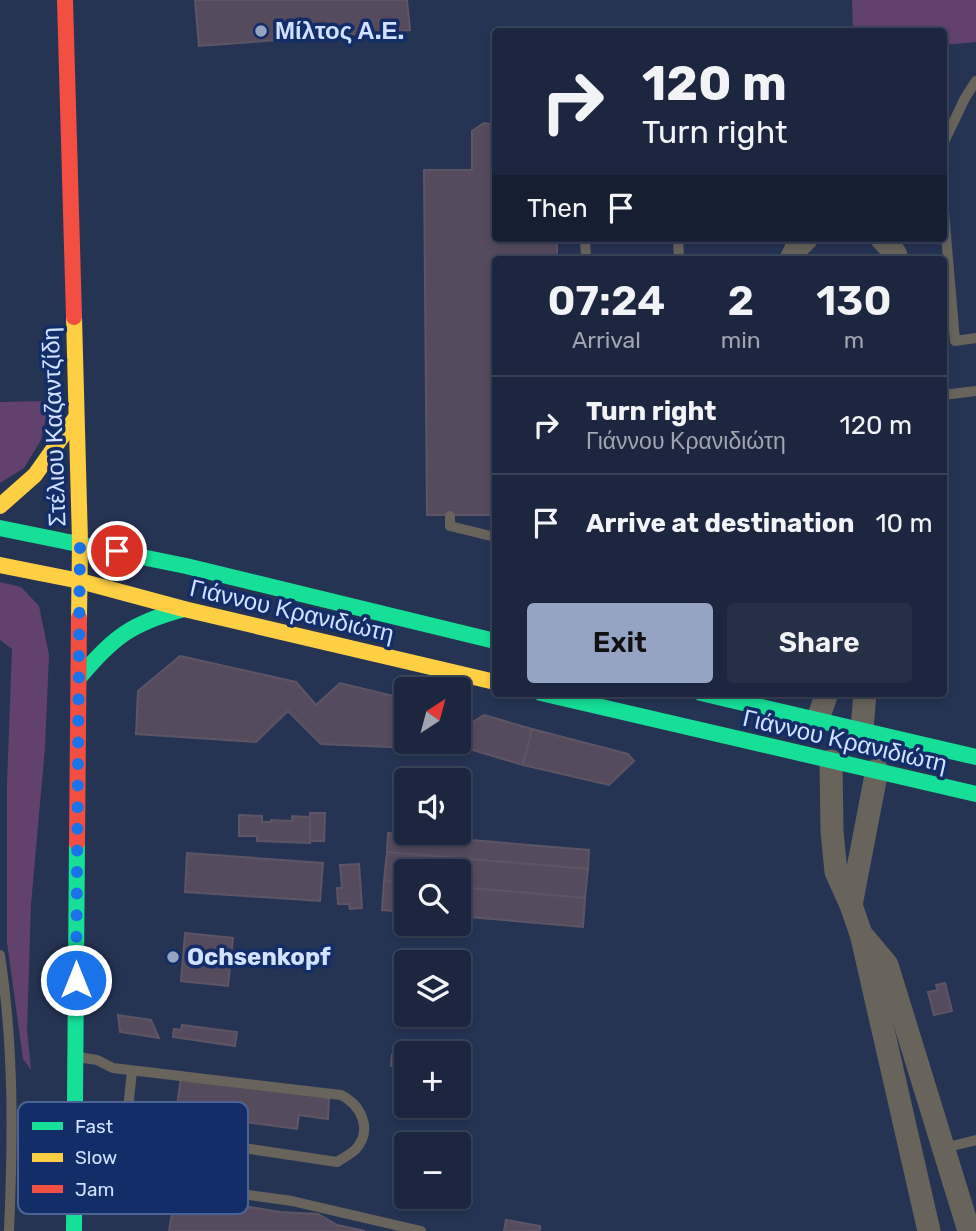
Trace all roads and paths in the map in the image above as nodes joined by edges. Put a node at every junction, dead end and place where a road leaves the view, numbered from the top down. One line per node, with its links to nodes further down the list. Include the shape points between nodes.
1 (65, 0): 10 (main road, Στέλιου Καζαντζίδη)
2 (976, 81): 3 (lane)
3 (947, 136)
4 (803, 242): 6 (street)
5 (947, 242): 7 (lane, via 955,341)
6 (792, 256)
7 (976, 338)
8 (976, 391): 9 (lane)
9 (947, 395)
10 (76, 417): 11 (main road, via 35,475); 15 (main road, Στέλιου Καζαντζίδη)
11 (0, 506)
12 (450, 516): 14 (lane, via 450,526)
13 (0, 527): 15 (main road, Γιάννου Κρανιδιώτη)
14 (492, 536)
15 (80, 542): 17 (main road, Στέλιου Καζαντζίδη); 19 (main road, Γιάννου Κρανιδιώτη)
16 (0, 565): 17 (main road, Γιάννου Κρανιδιώτη)
17 (80, 581): 18 (main road, Γιάννου Κρανιδιώτη); 20 (main road, Στέλιου Καζαντζίδη)
18 (184, 609): 20 (main road, via 148,618 117,638); 21 (main road, Γιάννου Κρανιδιώτη)
19 (492, 640)
20 (79, 678): 35 (main road, Στέλιου Καζαντζίδη)
21 (492, 681)
22 (558, 697): 29 (main road, Γιάννου Κρανιδιώτη)
23 (719, 697): 26 (main road, Γιάννου Κρανιδιώτη)
24 (826, 697): 26 (street)
25 (865, 697): 27 (street)
26 (818, 719): 27 (main road, Γιάννου Κρανιδιώτη)
27 (862, 729): 28 (main road, Γιάννου Κρανιδιώτη)
28 (976, 757)
29 (831, 761): 30 (main road, Γιάννου Κρανιδιώτη); 32 (street, via 836,872)
30 (877, 770): 31 (main road, Γιάννου Κρανιδιώτη); 32 (street)
31 (976, 794)
32 (851, 905): 33 (street)
33 (861, 934): 41 (street, via 887,965); 45 (street)
34 (0, 955): 43 (lane, via 8,1009)
35 (76, 1057): 36 (lane); 37 (main road, Στέλιου Καζαντζίδη)
36 (132, 1071): 38 (lane); 40 (lane, via 341,1096 361,1113 364,1130 356,1149 337,1163)
37 (75, 1102)
38 (129, 1102)
39 (976, 1140): 41 (lane)
40 (248, 1148)
41 (944, 1148): 46 (street)
42 (248, 1195): 44 (lane)
43 (9, 1231)
44 (421, 1231)
45 (929, 1231)
46 (969, 1231)

